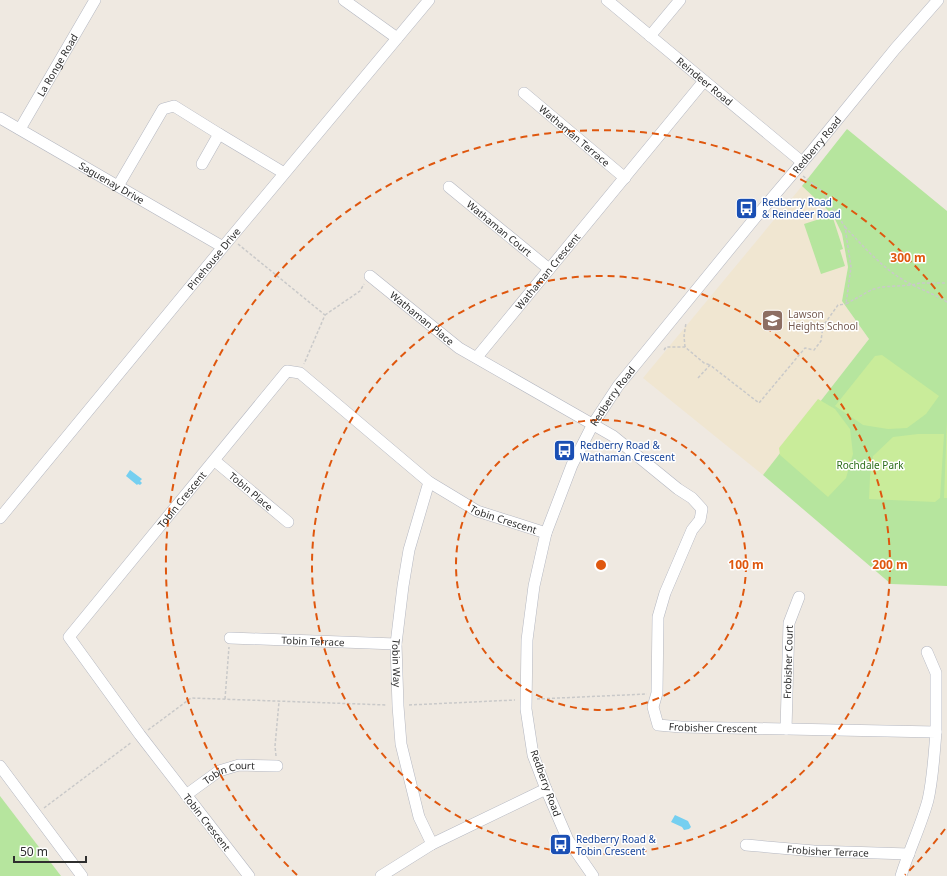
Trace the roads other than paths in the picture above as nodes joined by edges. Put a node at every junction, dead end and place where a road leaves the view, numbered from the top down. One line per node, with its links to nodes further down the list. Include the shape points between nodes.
1 (95, 0): 13 (street, La Ronge Road)
2 (344, 0): 9 (street)
3 (429, 0): 9 (street, Pinehouse Drive)
4 (607, 0): 8 (street, Reindeer Road)
5 (680, 0): 8 (street)
6 (938, 0): 7 (street); 16 (street, Redberry Road)
7 (947, 7)
8 (650, 36): 10 (street, Reindeer Road)
9 (397, 38): 17 (street, Pinehouse Drive)
10 (704, 81): 16 (street, Reindeer Road); 18 (street, Wathaman Crescent)
11 (524, 94): 18 (street, Wathaman Terrace)
12 (0, 118): 13 (street, Saguenay Drive)
13 (20, 129): 19 (street, Saguenay Drive)
14 (220, 134): 15 (street); 17 (street); 19 (street, via 174,106 163,109)
15 (202, 164)
16 (799, 166): 25 (street, Redberry Road, via 618,386)
17 (284, 173): 21 (street, Pinehouse Drive)
18 (625, 178): 22 (street, Wathaman Crescent)
19 (118, 186): 21 (street, Saguenay Drive)
20 (449, 187): 22 (street, Wathaman Court)
21 (223, 247): 28 (street, Pinehouse Drive)
22 (549, 269): 24 (street, Wathaman Crescent)
23 (370, 276): 24 (street, Wathaman Place, via 459,348)
24 (477, 357): 25 (street)
25 (593, 424): 30 (street, Redberry Road, via 572,465); 35 (street, Frobisher Crescent, via 613,436 692,498 702,509 700,520 692,530 665,593 658,617 657,694 653,707 658,725)
26 (215, 461): 27 (street, Tobin Crescent, via 287,371 300,374); 29 (street, Tobin Place); 40 (street, Tobin Crescent, via 69,638)
27 (429, 482): 30 (street, Tobin Crescent, via 477,511); 33 (street, Tobin Way, via 409,550)
28 (0, 518)
29 (288, 522)
30 (546, 533): 39 (street, Redberry Road, via 534,586 527,640 526,700 533,755)
31 (799, 597): 35 (street, Frobisher Court, via 789,623)
32 (230, 638): 33 (street, Tobin Terrace)
33 (396, 644): 41 (street, Tobin Way, via 401,744 419,817)
34 (927, 652): 36 (street, via 936,673)
35 (786, 729): 36 (street, Frobisher Crescent)
36 (936, 732): 43 (street, via 928,799)
37 (0, 766): 44 (street)
38 (278, 766): 40 (street, Tobin Court, via 239,765 219,772)
39 (546, 789): 41 (street); 47 (street, Redberry Road, via 568,840)
40 (186, 795): 45 (street, Tobin Crescent)
41 (432, 844): 46 (street)
42 (746, 845): 43 (street, Frobisher Terrace, via 814,851)
43 (909, 854): 48 (street)
44 (82, 876)
45 (249, 876)
46 (381, 876)
47 (594, 876)
48 (901, 876)

